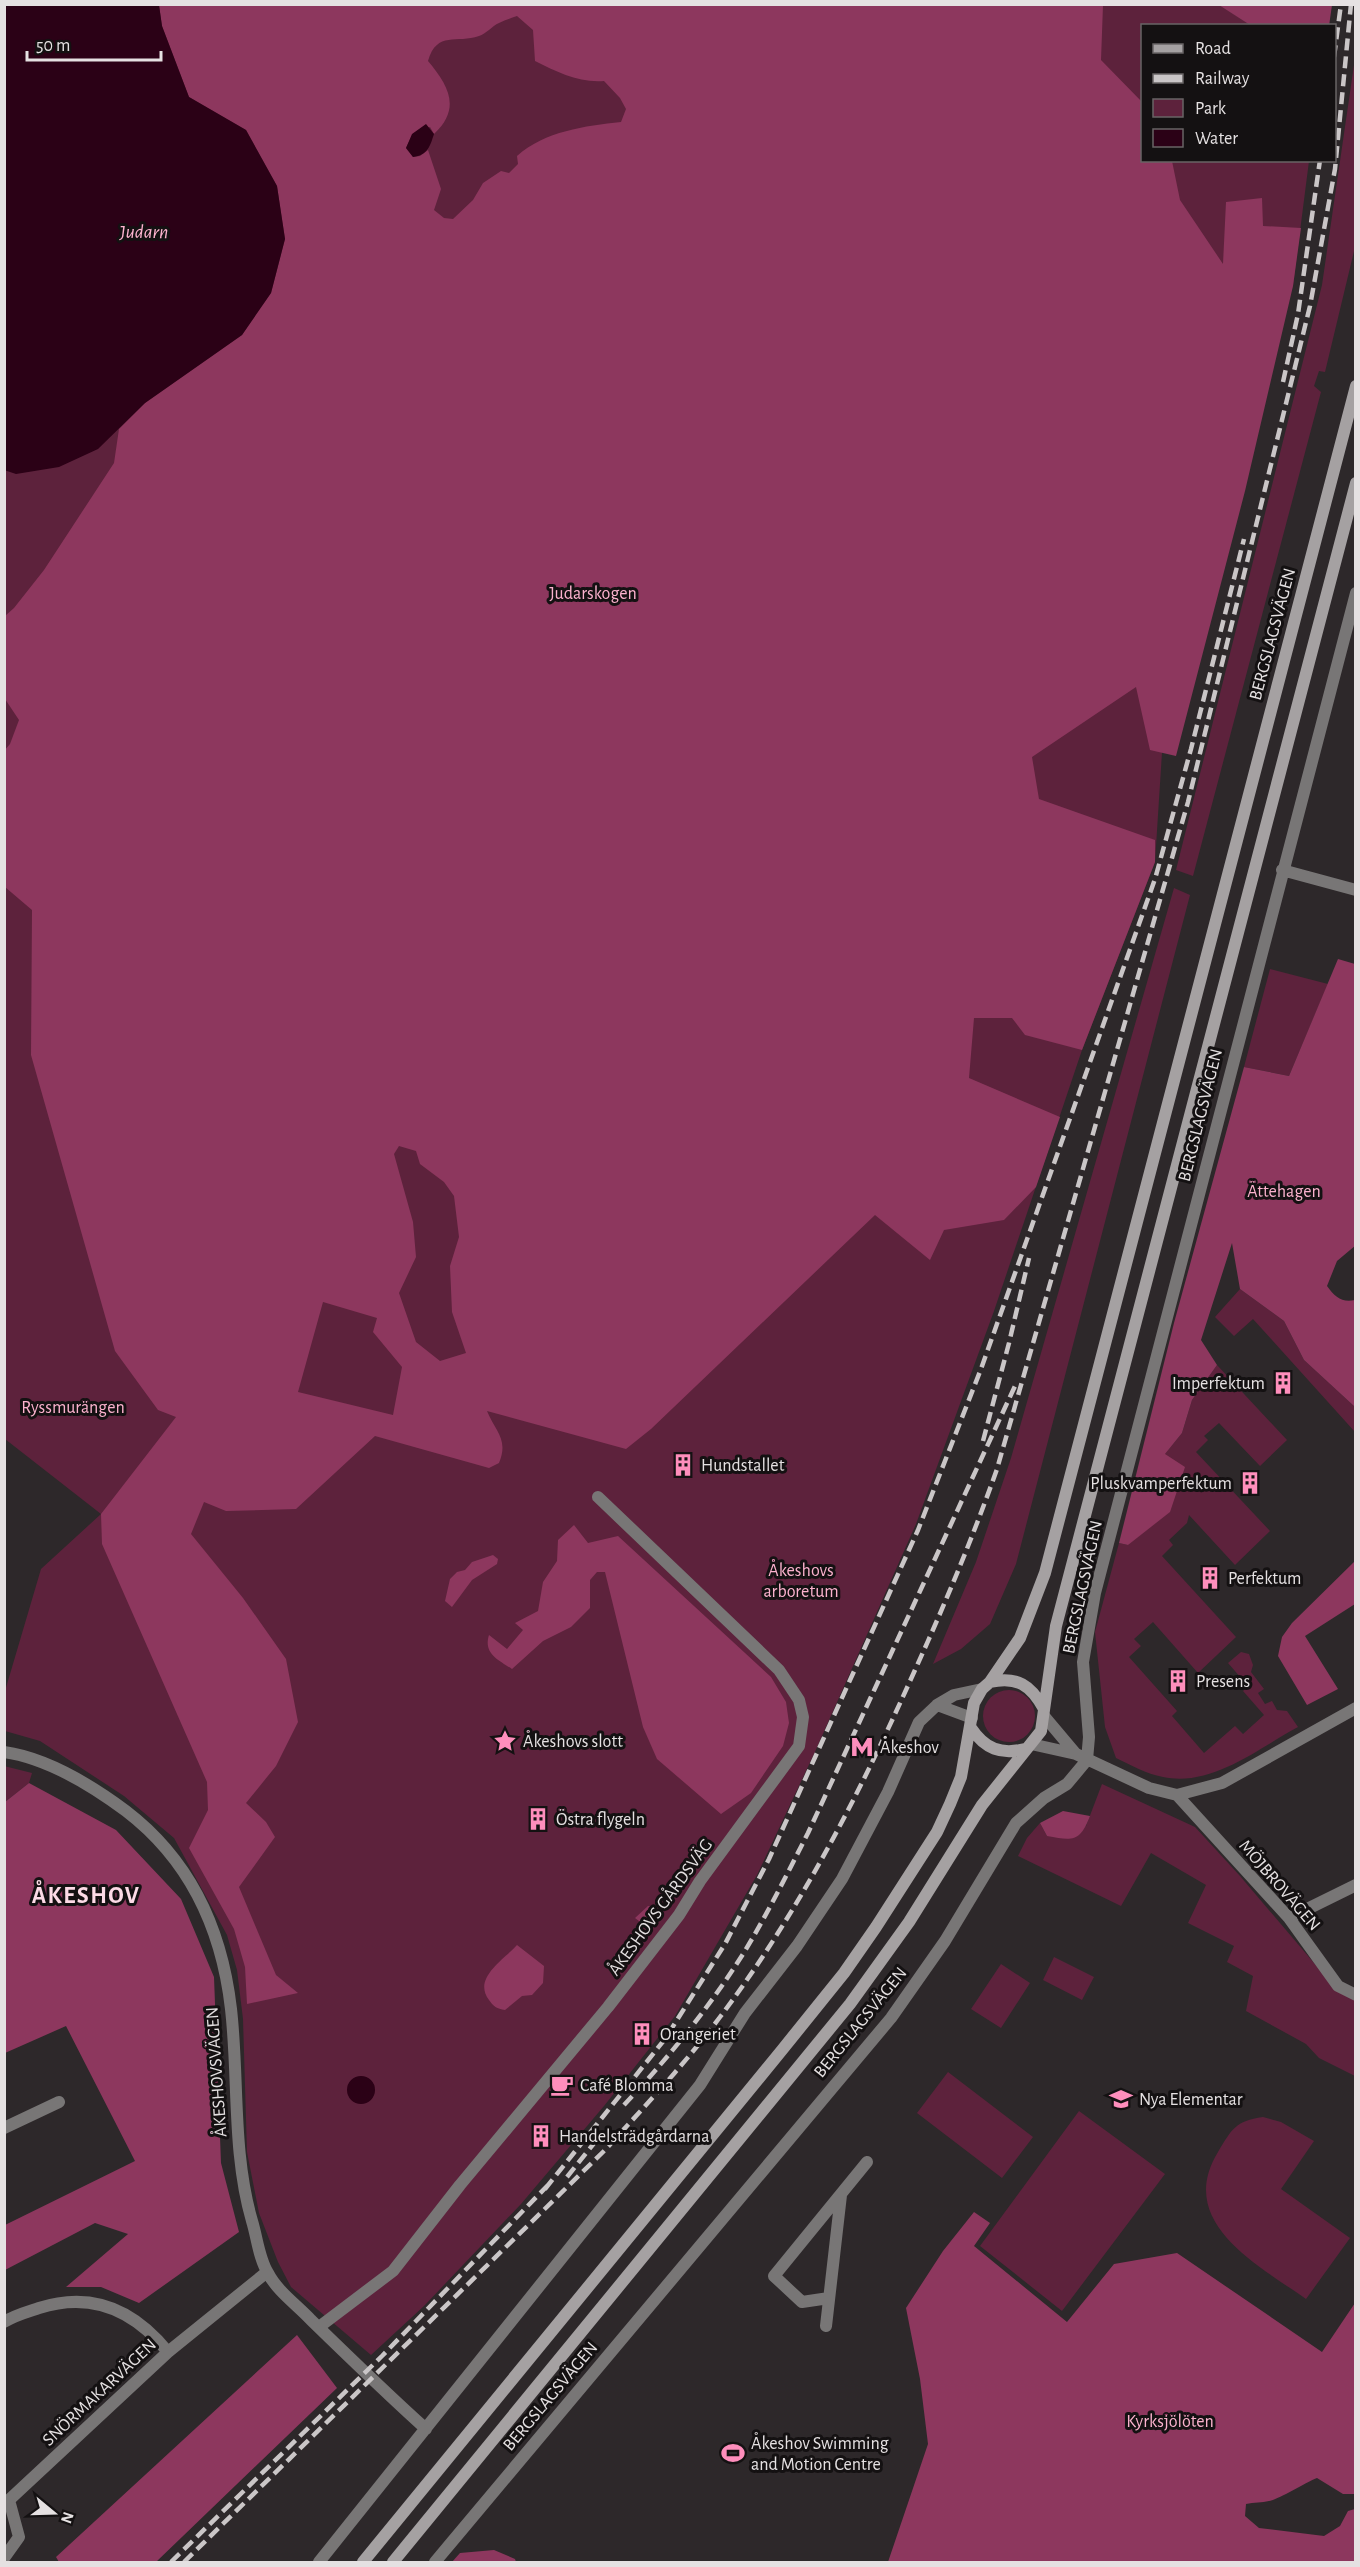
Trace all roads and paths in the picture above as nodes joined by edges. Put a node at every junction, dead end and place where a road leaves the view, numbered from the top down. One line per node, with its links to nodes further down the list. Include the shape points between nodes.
1 (1356, 386): 7 (main road, BERGSLAGSVÄGEN, via 1045,1573 1022,1635)
2 (1356, 483): 10 (main road, BERGSLAGSVÄGEN, via 1056,1626)
3 (1356, 593): 4 (street, BERGSLAGSVÄGEN)
4 (1282, 870): 5 (street); 15 (street, BERGSLAGSVÄGEN, via 1095,1593 1083,1662)
5 (1356, 890)
6 (598, 1497): 28 (street, ÅKESHOVS GÅRDSVÄG, via 779,1670 799,1700 803,1717 799,1746 609,2007 393,2271)
7 (986, 1686): 8 (street, via 954,1695); 10 (main road, via 1010,1679 1023,1683 1037,1695); 11 (main road, BERGSLAGSVÄGEN, via 974,1703)
8 (937, 1705): 11 (street); 30 (street, via 919,1722 842,1879 745,2013 700,2085)
9 (1356, 1708): 16 (street, via 1222,1783)
10 (1044, 1712): 12 (main road, BERGSLAGSVÄGEN, via 1041,1731); 14 (street)
11 (971, 1723): 12 (main road, via 979,1740 992,1749 1009,1753); 33 (main road, BERGSLAGSVÄGEN, via 961,1777 937,1832 844,1973)
12 (1028, 1747): 14 (street); 34 (main road, BERGSLAGSVÄGEN, via 982,1805 909,1922 850,2004)
13 (4, 1752): 24 (street, ÅKESHOVSVÄGEN, via 74,1778 150,1829 174,1857 202,1904 221,1949 231,2010 235,2111 244,2195)
14 (1076, 1754): 15 (street)
15 (1088, 1760): 16 (street, via 1149,1788); 35 (street, BERGSLAGSVÄGEN, via 1067,1784 1016,1823 945,1941 891,2018)
16 (1177, 1795): 18 (street, MÖJBROVÄGEN)
17 (1356, 1885): 18 (street)
18 (1289, 1918): 19 (street, MÖJBROVÄGEN, via 1338,1986)
19 (1356, 1995)
20 (58, 2102): 21 (street)
21 (4, 2128)
22 (867, 2162): 23 (street)
23 (841, 2193): 25 (street); 25 (street, via 774,2276 802,2302)
24 (267, 2272): 28 (street, ÅKESHOVSVÄGEN); 29 (street, SNÖRMAKARVÄGEN)
25 (829, 2298): 27 (street)
26 (4, 2322): 29 (street, via 57,2302 87,2301 112,2307 153,2333)
27 (826, 2326)
28 (319, 2327): 30 (street, ÅKESHOVSVÄGEN)
29 (168, 2352): 31 (street, SNÖRMAKARVÄGEN, via 9,2500 19,2537)
30 (426, 2429): 32 (street)
31 (4, 2558)
32 (319, 2562)
33 (363, 2562)
34 (393, 2562)
35 (435, 2562)

